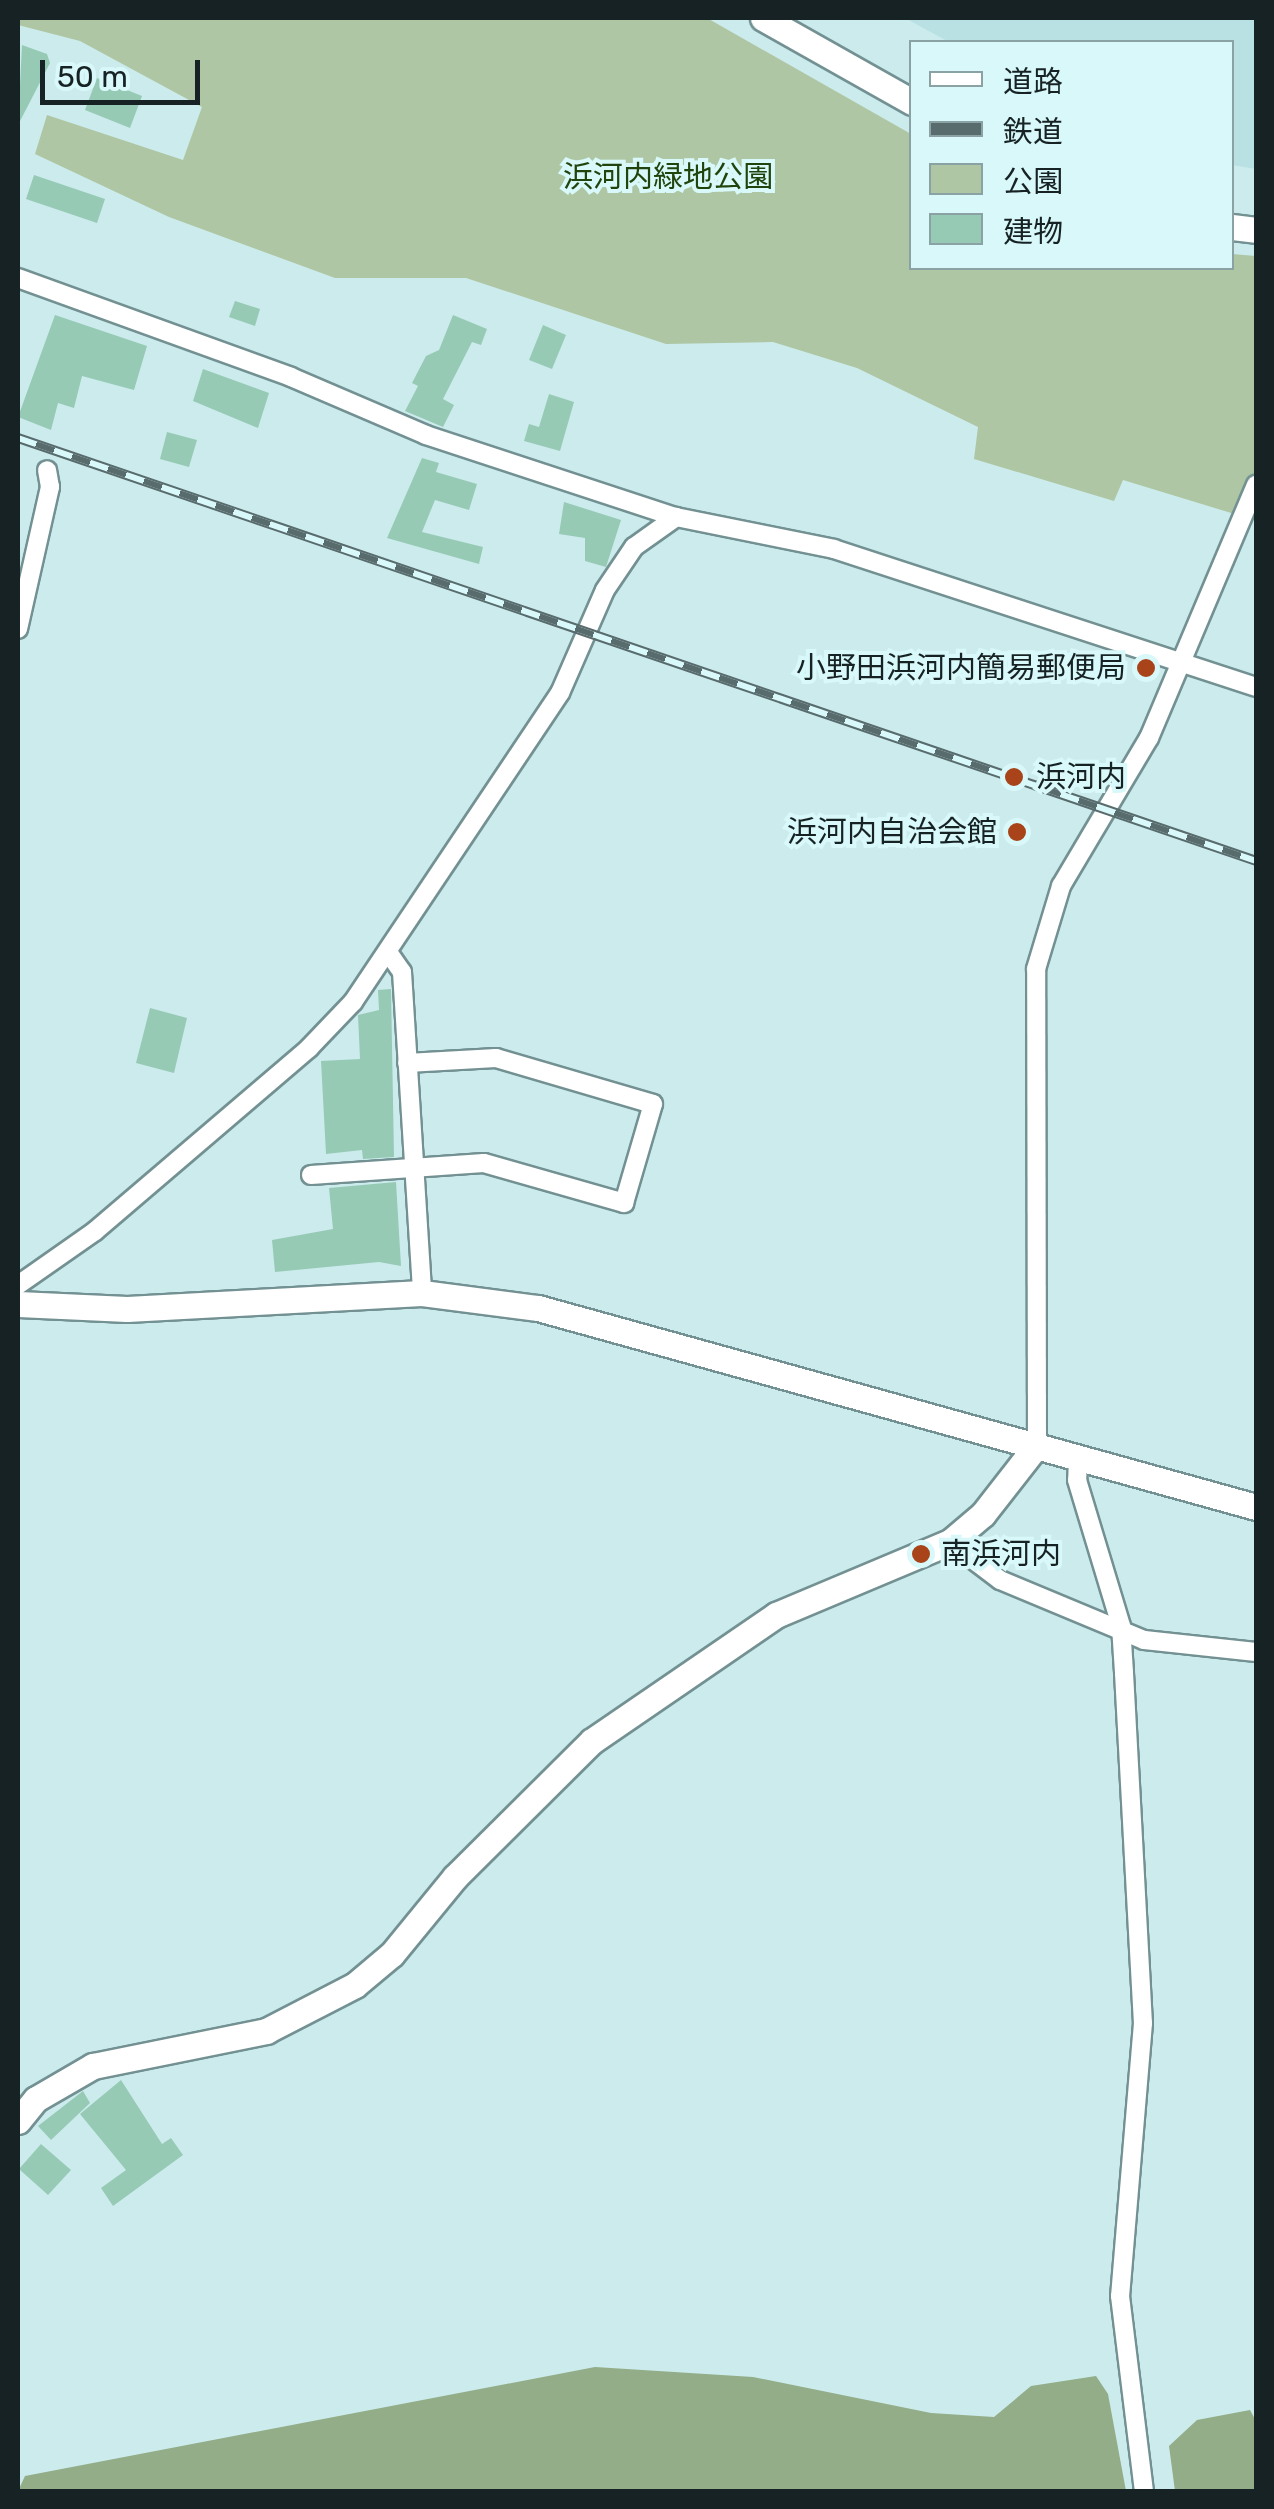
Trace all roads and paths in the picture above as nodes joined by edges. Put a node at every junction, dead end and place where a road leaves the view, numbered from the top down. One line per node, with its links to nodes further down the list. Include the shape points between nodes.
1 (763, 18): 2 (street)
2 (909, 100)
3 (18, 278): 6 (street, via 291,377 426,436)
4 (47, 470): 7 (street, via 50,487)
5 (1256, 485): 8 (street)
6 (676, 518): 8 (street, via 834,549); 10 (street, via 634,546 605,590 560,692 418,898)
7 (18, 629)
8 (1180, 659): 9 (street); 17 (street, via 1149,738 1061,886 1036,969)
9 (1256, 687)
10 (390, 955): 11 (street, via 402,972); 14 (street, via 309,1048 95,1231)
11 (407, 1063): 12 (street); 12 (street, via 496,1058 654,1104 624,1203 484,1163)
12 (414, 1168): 13 (street); 15 (street)
13 (312, 1175)
14 (18, 1285)
15 (422, 1292): 16 (street, via 128,1309); 17 (street, via 602,1322)
16 (18, 1304)
17 (1037, 1445): 18 (street); 20 (street, via 983,1514)
18 (1078, 1456): 19 (street); 21 (street, via 1077,1480)
19 (1256, 1507)
20 (950, 1542): 21 (street, via 1000,1580); 23 (street, via 776,1615 652,1695 538,1791 392,1954 356,1985 266,2031 93,2066 36,2099)
21 (1120, 1626): 22 (street, via 1158,1643); 24 (street, via 1143,2022 1120,2296)
22 (1256, 1652)
23 (18, 2122)
24 (1144, 2492)

